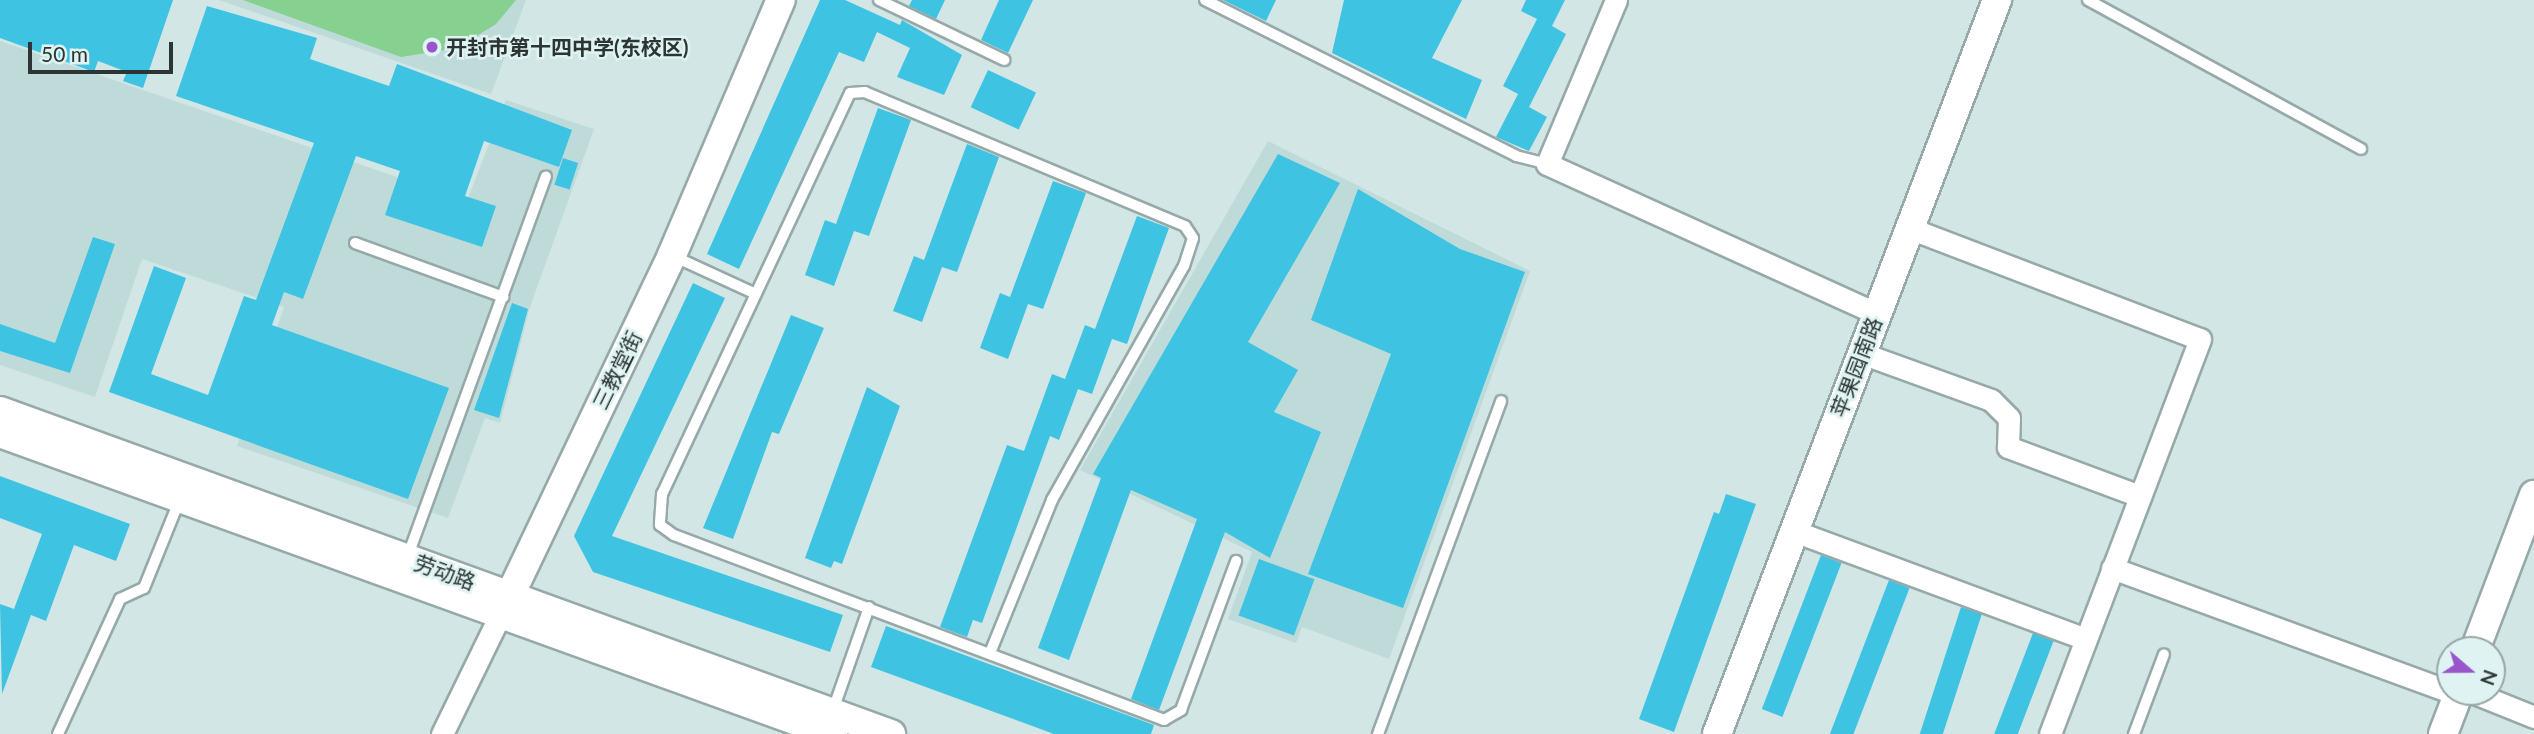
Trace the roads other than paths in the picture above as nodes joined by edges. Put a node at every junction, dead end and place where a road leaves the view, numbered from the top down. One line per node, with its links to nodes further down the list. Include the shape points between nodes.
1 (781, 0): 13 (street, 三教堂街)
2 (879, 0): 7 (lane)
3 (1205, 0): 9 (lane, via 1516,156)
4 (1616, 0): 9 (street)
5 (1997, 0): 11 (street, 苹果园南路)
6 (2088, 0): 8 (lane)
7 (1004, 60)
8 (2361, 149)
9 (1547, 164): 16 (street)
10 (546, 177): 15 (lane)
11 (1909, 228): 16 (street, 苹果园南路); 22 (street, via 2200,339)
12 (355, 243): 15 (lane)
13 (672, 256): 14 (lane); 29 (street, 三教堂街)
14 (756, 294): 30 (lane, via 662,494 660,525); 34 (lane, via 850,93 865,92 1185,226 1193,238 1184,266 1052,500)
15 (503, 297): 26 (lane)
16 (1876, 313): 17 (street, 苹果园南路)
17 (1861, 352): 22 (street, via 1992,400 2009,418 2008,447); 24 (street, 苹果园南路)
18 (1501, 401): 45 (lane)
19 (0, 411): 26 (street, 劳动路)
20 (0, 433): 23 (street, 劳动路)
21 (2534, 495): 31 (street)
22 (2140, 496): 28 (street)
23 (180, 499): 29 (street, 劳动路); 42 (lane, via 144,588 120,599)
24 (1794, 530): 33 (street); 46 (street, 苹果园南路)
25 (2534, 544): 32 (street)
26 (407, 558): 29 (street, 劳动路)
27 (1236, 561): 34 (lane, via 1181,710 1171,719)
28 (2112, 568): 33 (street); 36 (street)
29 (505, 606): 41 (street, 劳动路); 43 (street, 三教堂街)
30 (869, 607): 34 (lane); 41 (lane)
31 (2480, 636)
32 (2499, 636)
33 (2086, 639): 47 (street)
34 (990, 653)
35 (2165, 654): 48 (lane)
36 (2436, 683)
37 (2457, 706): 49 (street)
38 (2463, 706): 50 (street)
39 (2502, 706): 40 (street)
40 (2534, 717)
41 (832, 723): 44 (street, 劳动路)
42 (58, 734)
43 (442, 734)
44 (891, 734)
45 (1378, 734)
46 (1717, 734)
47 (2050, 734)
48 (2134, 734)
49 (2443, 734)
50 (2462, 734)

